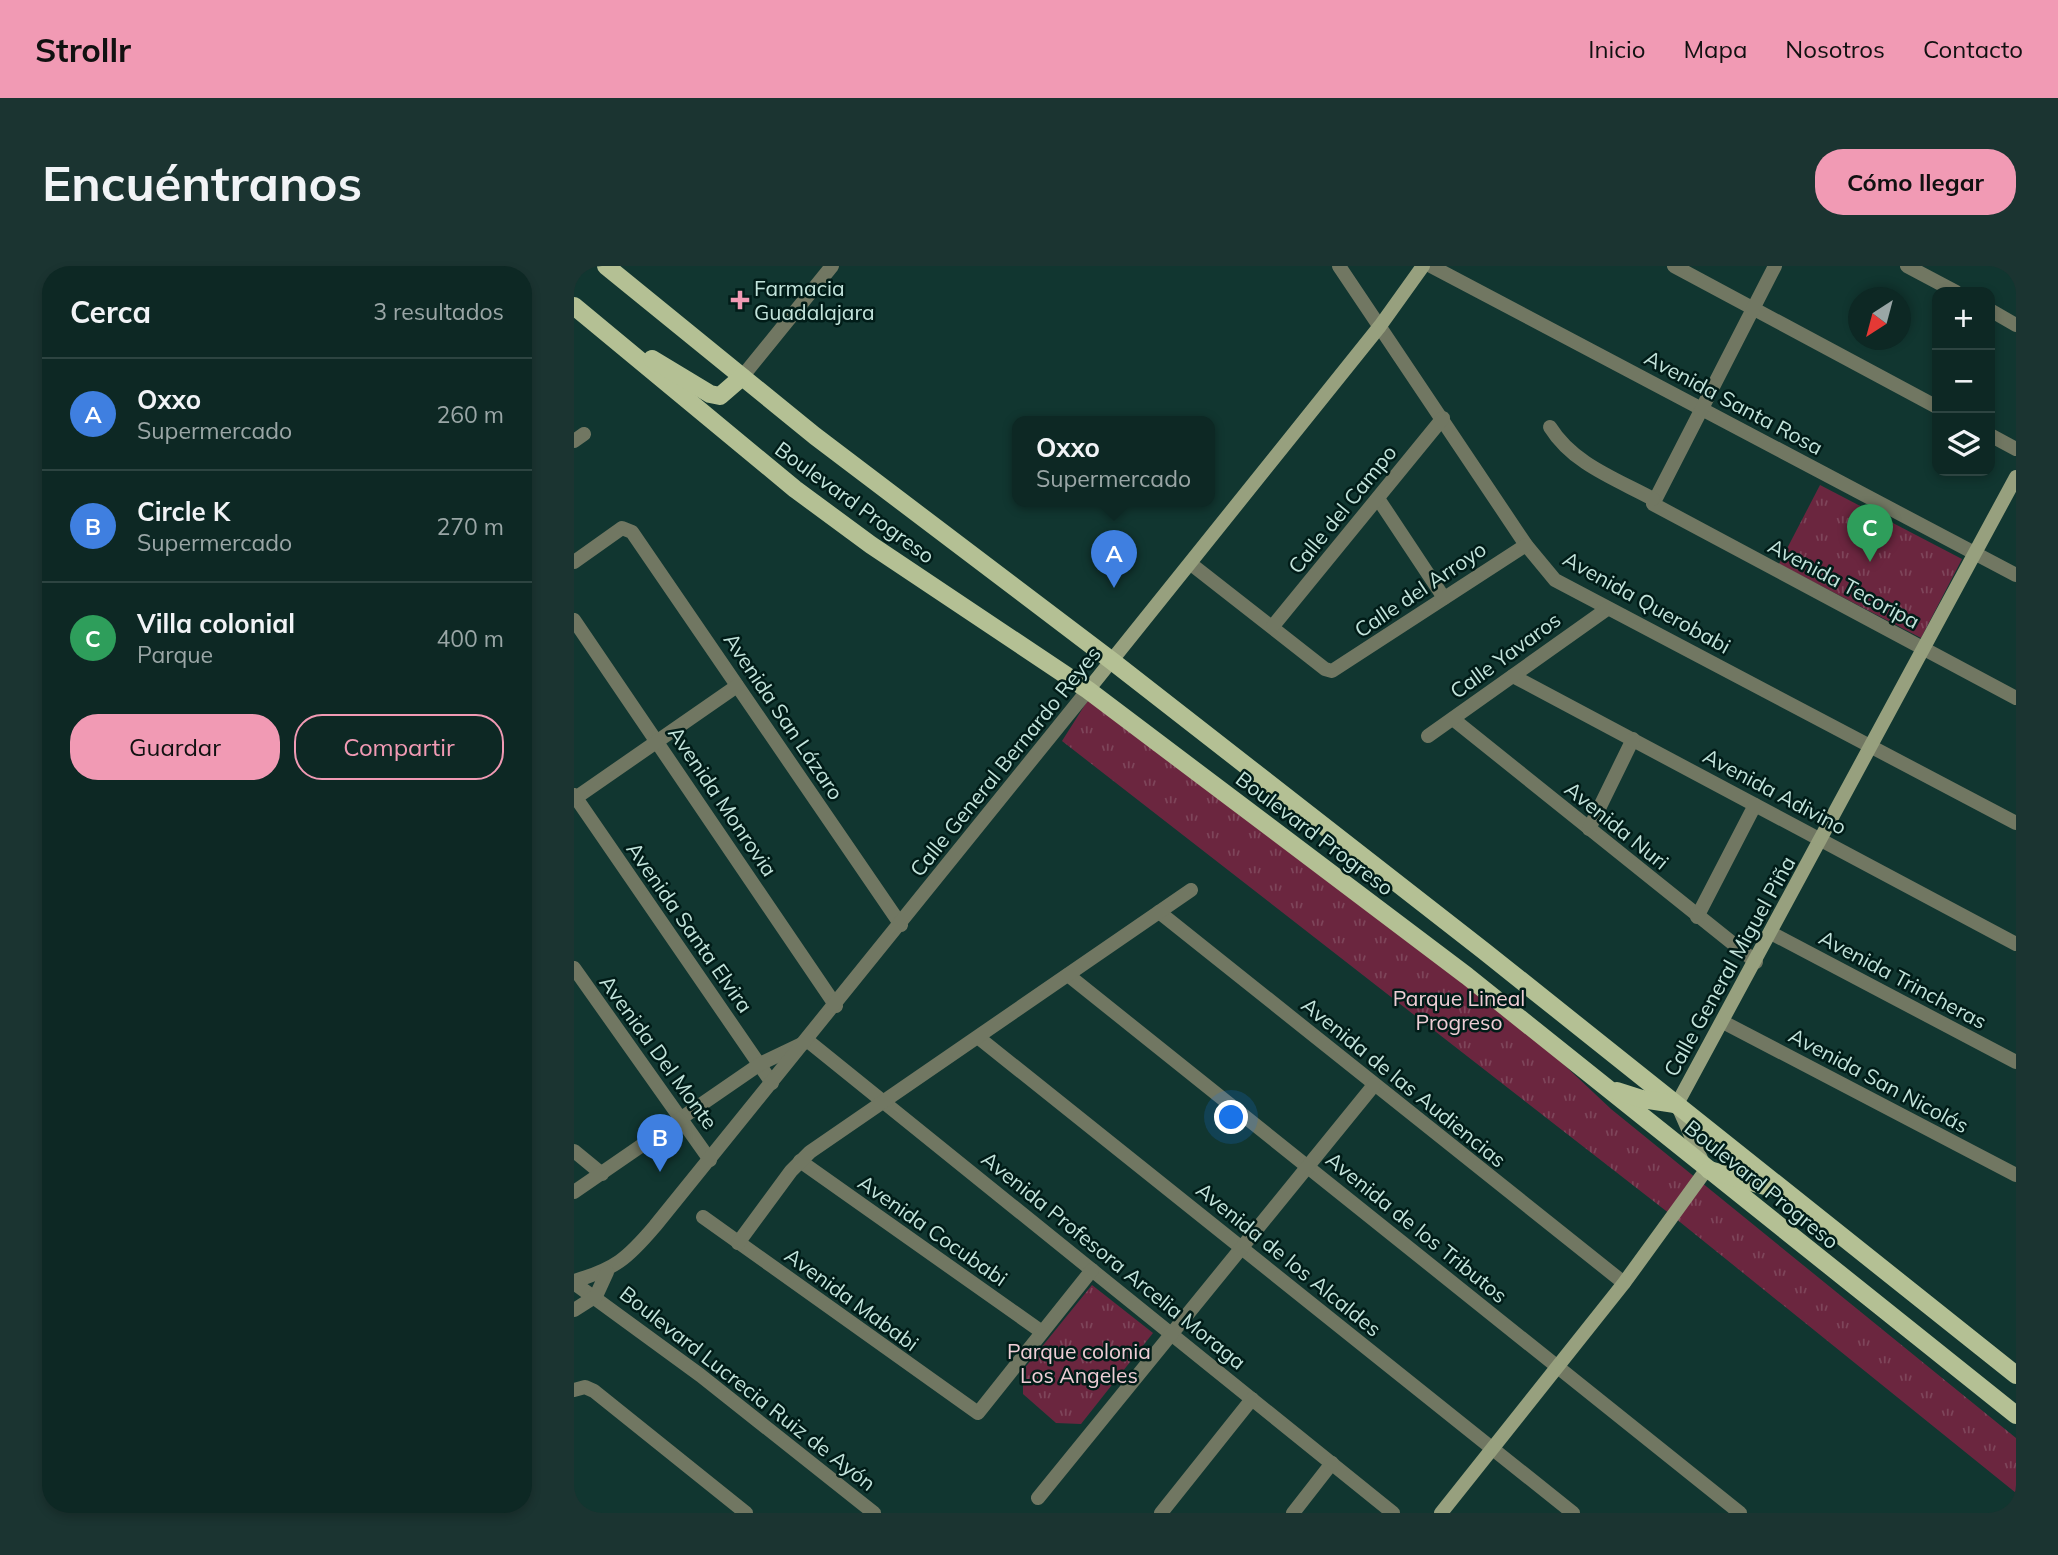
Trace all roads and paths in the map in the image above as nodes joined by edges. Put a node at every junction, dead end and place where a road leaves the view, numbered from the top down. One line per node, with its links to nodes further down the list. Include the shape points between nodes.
1 (606, 266): 16 (main road, Boulevard Progreso)
2 (1339, 266): 15 (street, Avenida Querobabi)
3 (1423, 266): 15 (street, Calle General Bernardo Reyes)
4 (1432, 266): 18 (street, Avenida Santa Rosa)
5 (1674, 266): 11 (street)
6 (1775, 266): 11 (street)
7 (1907, 266): 9 (street)
8 (828, 267): 16 (street)
9 (1947, 287)
10 (574, 306): 13 (main road, Boulevard Progreso)
11 (1753, 309): 17 (street); 18 (street)
12 (1995, 313): 14 (street)
13 (590, 320): 16 (main road, via 710,394 720,396); 39 (main road, Boulevard Progreso, via 795,489)
14 (2016, 325)
15 (1380, 326): 19 (street, Avenida Querobabi); 29 (street, Calle General Bernardo Reyes)
16 (742, 377): 36 (main road, Boulevard Progreso)
17 (1932, 404)
18 (1701, 407): 25 (street); 27 (street, Avenida Santa Rosa)
19 (1443, 418): 24 (street, Calle del Campo); 26 (street, Avenida Querobabi)
20 (1550, 427): 25 (street, Avenida Tecoripa, via 1562,447 1575,457)
21 (1995, 438): 22 (street)
22 (2016, 449)
23 (2016, 477): 27 (street, Calle General Miguel Piña)
24 (1379, 500): 31 (street); 34 (street, Calle del Campo)
25 (1653, 501): 35 (street, Avenida Tecoripa)
26 (1526, 545): 31 (street, Calle del Arroyo); 32 (street, Avenida Querobabi, via 1555,580)
27 (1976, 553): 30 (street, Avenida Santa Rosa); 35 (street, Calle General Miguel Piña)
28 (574, 562): 38 (street, Avenida San Lázaro, via 622,528 632,532)
29 (1191, 564): 34 (street); 36 (street, Calle General Bernardo Reyes)
30 (2016, 575)
31 (1444, 598): 34 (street, Calle del Arroyo, via 1338,670 1325,669)
32 (1607, 609): 37 (street, Calle Yavaros); 45 (street, Avenida Querobabi)
33 (574, 620): 44 (street, Avenida Monrovia)
34 (1273, 626)
35 (1924, 650): 40 (street, Avenida Tecoripa); 45 (street, Calle General Miguel Piña)
36 (1112, 661): 39 (street, Calle General Bernardo Reyes); 70 (main road, Boulevard Progreso)
37 (1513, 676): 41 (street, Calle Yavaros); 43 (street, Avenida Adivino)
38 (737, 685): 44 (street); 54 (street, Avenida San Lázaro)
39 (1088, 690): 54 (street, Calle General Bernardo Reyes); 68 (main road, Boulevard Progreso)
40 (2016, 698)
41 (1453, 719): 42 (street, Calle Yavaros); 49 (street, Avenida Nuri)
42 (1428, 736)
43 (1633, 739): 47 (street, Avenida Adivino); 49 (street)
44 (657, 741): 46 (street); 60 (street, Avenida Monrovia)
45 (1872, 746): 48 (street, Avenida Querobabi); 50 (street, Calle General Miguel Piña)
46 (575, 797): 65 (street, Avenida Santa Elvira)
47 (1755, 805): 50 (street, Avenida Adivino); 53 (street)
48 (2016, 823)
49 (1589, 829): 53 (street, Avenida Nuri)
50 (1822, 841): 55 (street, Calle General Miguel Piña); 56 (street, Avenida Adivino)
51 (1191, 890): 52 (street)
52 (1159, 912): 59 (street); 67 (street, Avenida de las Audiencias)
53 (1697, 917): 57 (street, Avenida Nuri)
54 (901, 925): 60 (street, Calle General Bernardo Reyes)
55 (1771, 933): 57 (street, Calle General Miguel Piña); 64 (street, Avenida Trincheras)
56 (2016, 944)
57 (1756, 962): 61 (street, Calle General Miguel Piña)
58 (574, 968): 71 (street, Avenida Del Monte)
59 (1068, 975): 62 (street); 75 (street, Avenida de los Tributos)
60 (836, 1006): 63 (street, Calle General Bernardo Reyes)
61 (1723, 1022): 70 (street, Calle General Miguel Piña); 78 (street, Avenida San Nicolás)
62 (979, 1038): 69 (street); 83 (street, Avenida de los Alcaldes)
63 (808, 1041): 65 (street); 66 (street, Calle General Bernardo Reyes); 69 (street, Avenida Profesora Arcelia Moraga)
64 (2016, 1062)
65 (760, 1064): 66 (street, Avenida Santa Elvira); 71 (street)
66 (772, 1083): 73 (street, Calle General Bernardo Reyes)
67 (1374, 1086): 75 (street); 87 (street, Avenida de las Audiencias)
68 (1607, 1087): 70 (main road); 76 (main road, Boulevard Progreso)
69 (886, 1101): 74 (street); 84 (street, Avenida Profesora Arcelia Moraga)
70 (1677, 1104): 76 (street, Calle General Miguel Piña); 80 (main road, Boulevard Progreso)
71 (681, 1118): 73 (street, Avenida Del Monte); 77 (street)
72 (574, 1151): 77 (street)
73 (710, 1160): 85 (street, Calle General Bernardo Reyes, via 637,1247)
74 (800, 1161): 82 (street); 90 (street, Avenida Cocubabi)
75 (1307, 1165): 83 (street); 92 (street, Avenida de los Tributos)
76 (1706, 1170): 80 (main road); 87 (street); 96 (main road, Boulevard Progreso)
77 (602, 1174): 79 (street)
78 (2016, 1175)
79 (574, 1192)
80 (1786, 1192): 93 (main road, Boulevard Progreso)
81 (703, 1217): 82 (street, Avenida Mababi)
82 (738, 1243): 90 (street, Avenida Mababi, via 978,1413)
83 (1240, 1247): 91 (street); 97 (street, Avenida de los Alcaldes)
84 (1092, 1270): 90 (street); 91 (street, Avenida Profesora Arcelia Moraga)
85 (607, 1272): 86 (street, Calle General Bernardo Reyes); 88 (street, Calle General Bernardo Reyes)
86 (574, 1282): 88 (street, Boulevard Lucrecia Ruiz de Ayón)
87 (1624, 1283): 92 (street)
88 (596, 1296): 89 (street); 101 (street, Boulevard Lucrecia Ruiz de Ayón)
89 (574, 1310)
90 (1042, 1332)
91 (1171, 1333): 95 (street, Avenida Profesora Arcelia Moraga); 99 (street)
92 (1558, 1367): 97 (street); 107 (street, Avenida de los Tributos)
93 (2016, 1375)
94 (574, 1390): 100 (street, via 585,1387 594,1391)
95 (1252, 1399): 98 (street, Avenida Profesora Arcelia Moraga); 102 (street)
96 (2016, 1415)
97 (1492, 1449): 105 (street); 106 (street, Avenida de los Alcaldes)
98 (1332, 1463): 103 (street); 104 (street, Avenida Profesora Arcelia Moraga)
99 (1038, 1499)
100 (746, 1513)
101 (874, 1513)
102 (1161, 1513)
103 (1293, 1513)
104 (1393, 1513)
105 (1441, 1513)
106 (1573, 1513)
107 (1740, 1513)

